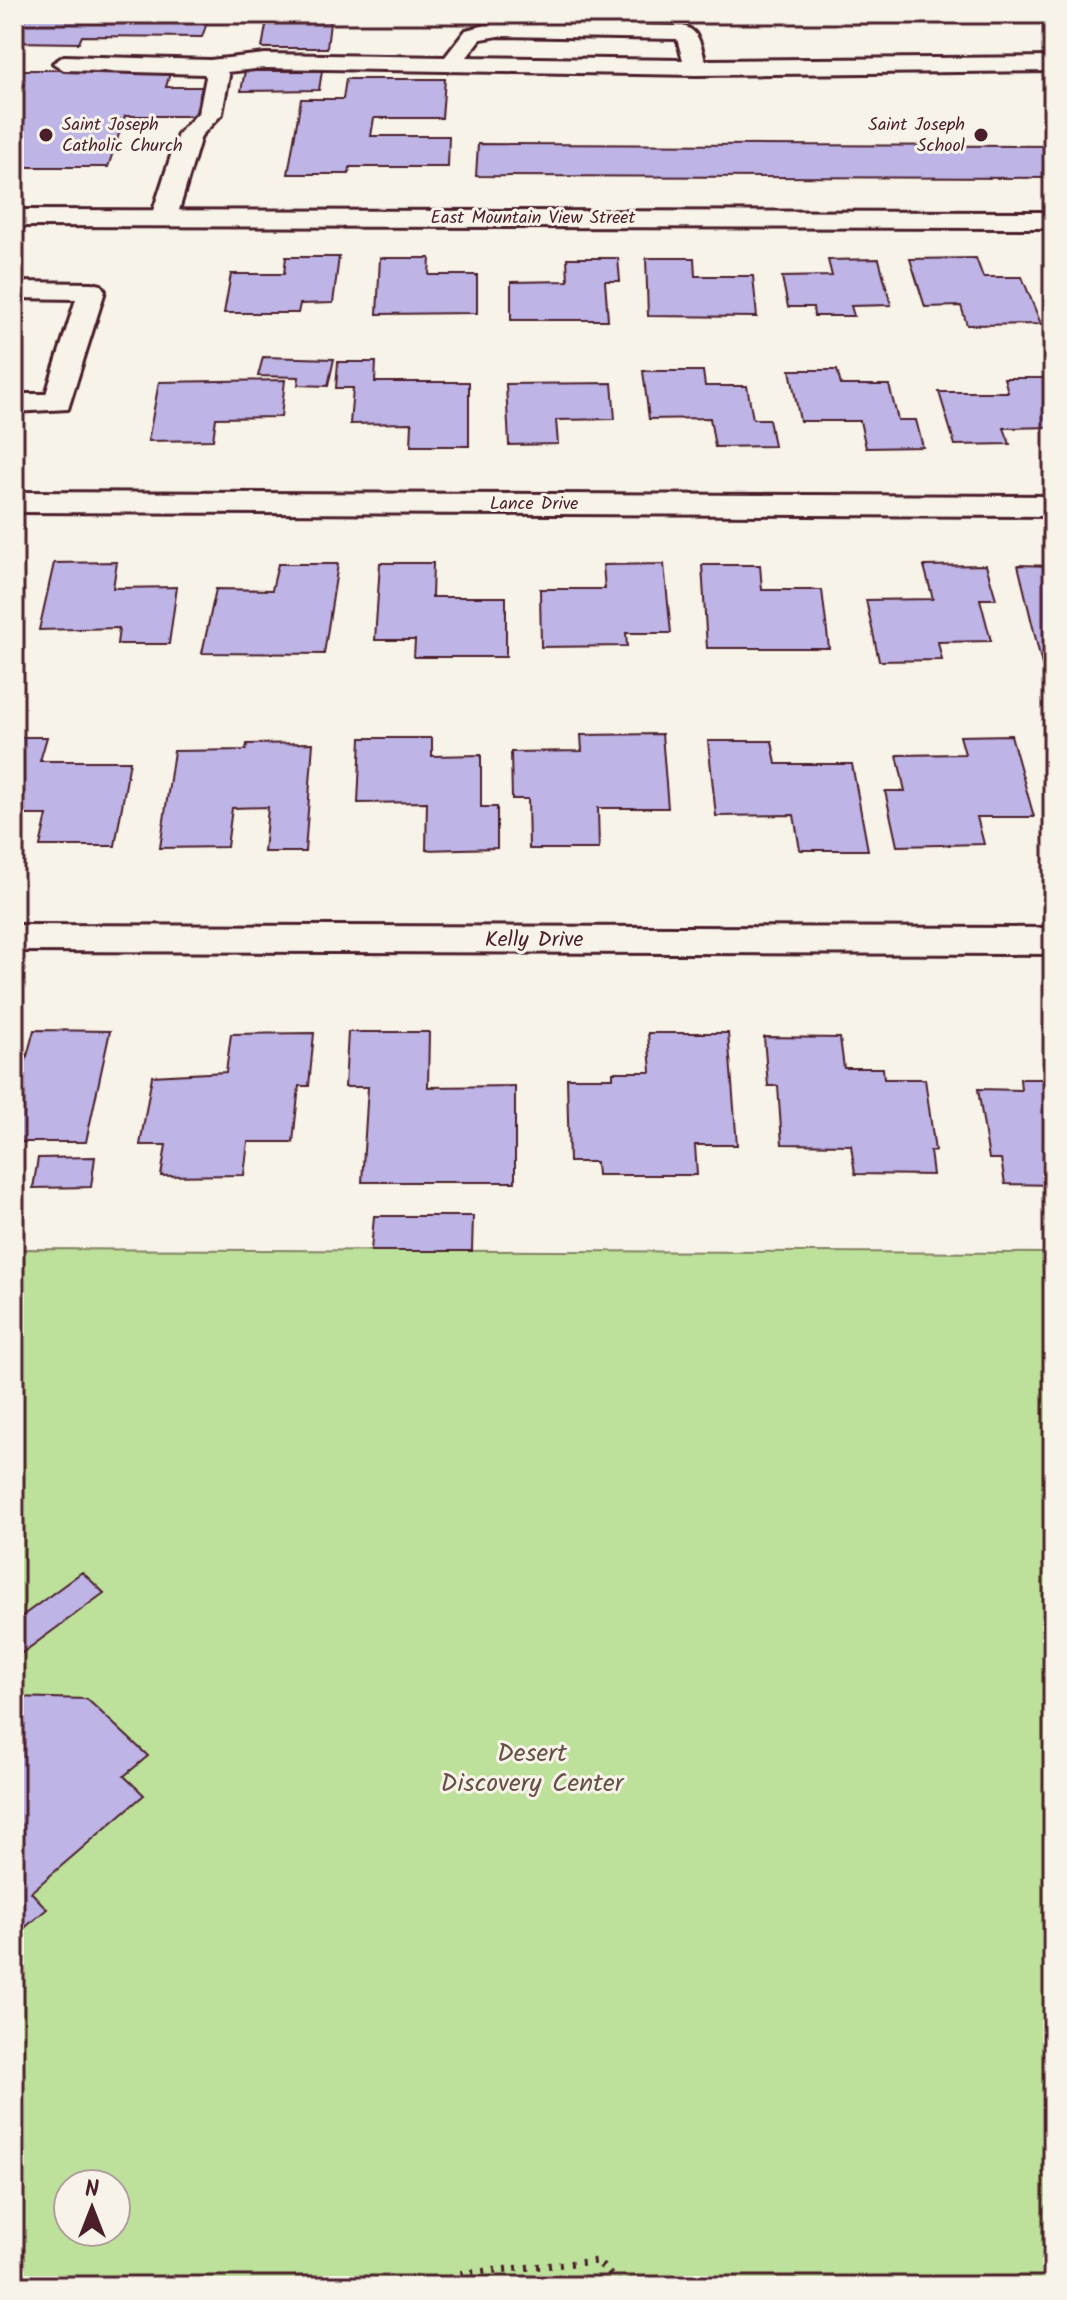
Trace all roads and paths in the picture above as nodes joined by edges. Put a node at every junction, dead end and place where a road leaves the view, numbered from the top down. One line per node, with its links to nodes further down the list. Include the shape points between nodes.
1 (64, 63): 4 (lane)
2 (1053, 64): 5 (lane)
3 (452, 65): 4 (lane, via 265,61); 5 (lane); 5 (lane, via 468,36 479,30 669,31 688,39)
4 (210, 67): 6 (lane, via 218,76 210,114 190,134)
5 (696, 68)
6 (164, 217): 7 (street, East Mountain View Street); 8 (street, East Mountain View Street)
7 (14, 218)
8 (1053, 220)
9 (14, 290): 10 (lane, via 92,291 58,403)
10 (14, 403)
11 (14, 502): 12 (street, Lance Drive)
12 (1053, 506)
13 (14, 938): 14 (street, Kelly Drive)
14 (1053, 941)
15 (443, 2286): 16 (path, via 456,2274 597,2261)
16 (621, 2286)

